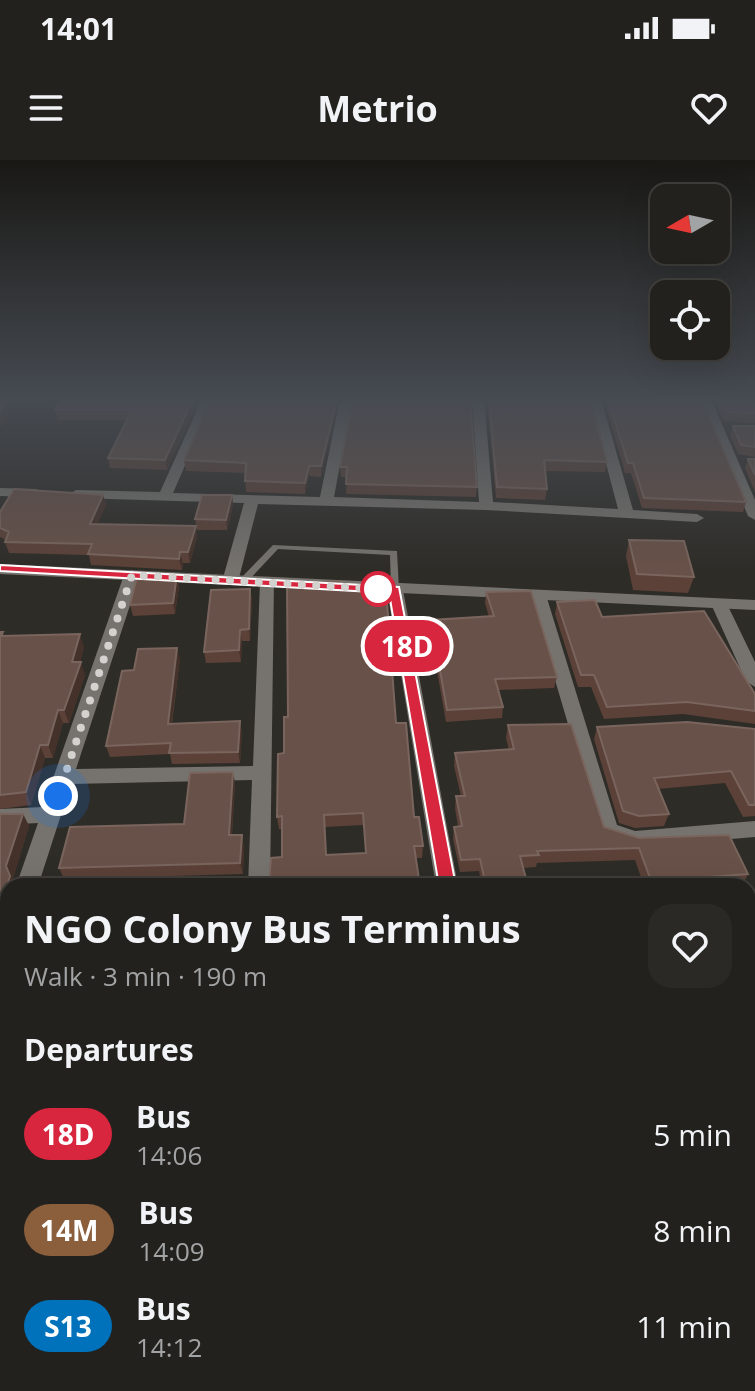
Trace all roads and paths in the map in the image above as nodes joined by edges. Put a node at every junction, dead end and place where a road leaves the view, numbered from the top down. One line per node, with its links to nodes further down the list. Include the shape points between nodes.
1 (183, 456): 7 (street)
2 (335, 456): 9 (street)
3 (482, 456): 10 (street)
4 (611, 456): 12 (street)
5 (736, 456): 11 (street)
6 (3, 496): 7 (street)
7 (165, 496): 8 (street)
8 (252, 500): 9 (street); 16 (street)
9 (326, 500): 10 (street)
10 (486, 506): 12 (street)
11 (754, 512)
12 (627, 515): 13 (street)
13 (697, 518)
14 (0, 569): 15 (street)
15 (132, 575): 16 (street); 24 (street)
16 (238, 579): 17 (street); 18 (lane, via 276,547 394,553)
17 (268, 582): 18 (street); 23 (street)
18 (395, 590): 19 (street); 30 (street)
19 (538, 595): 20 (street); 27 (street, via 586,730 608,830 635,839)
20 (719, 604): 21 (street); 22 (street)
21 (755, 605)
22 (755, 681)
23 (262, 773): 24 (street); 29 (street)
24 (64, 777): 25 (street)
25 (51, 815): 26 (street); 28 (street)
26 (0, 817)
27 (755, 829)
28 (30, 878)
29 (259, 878)
30 (446, 878)

